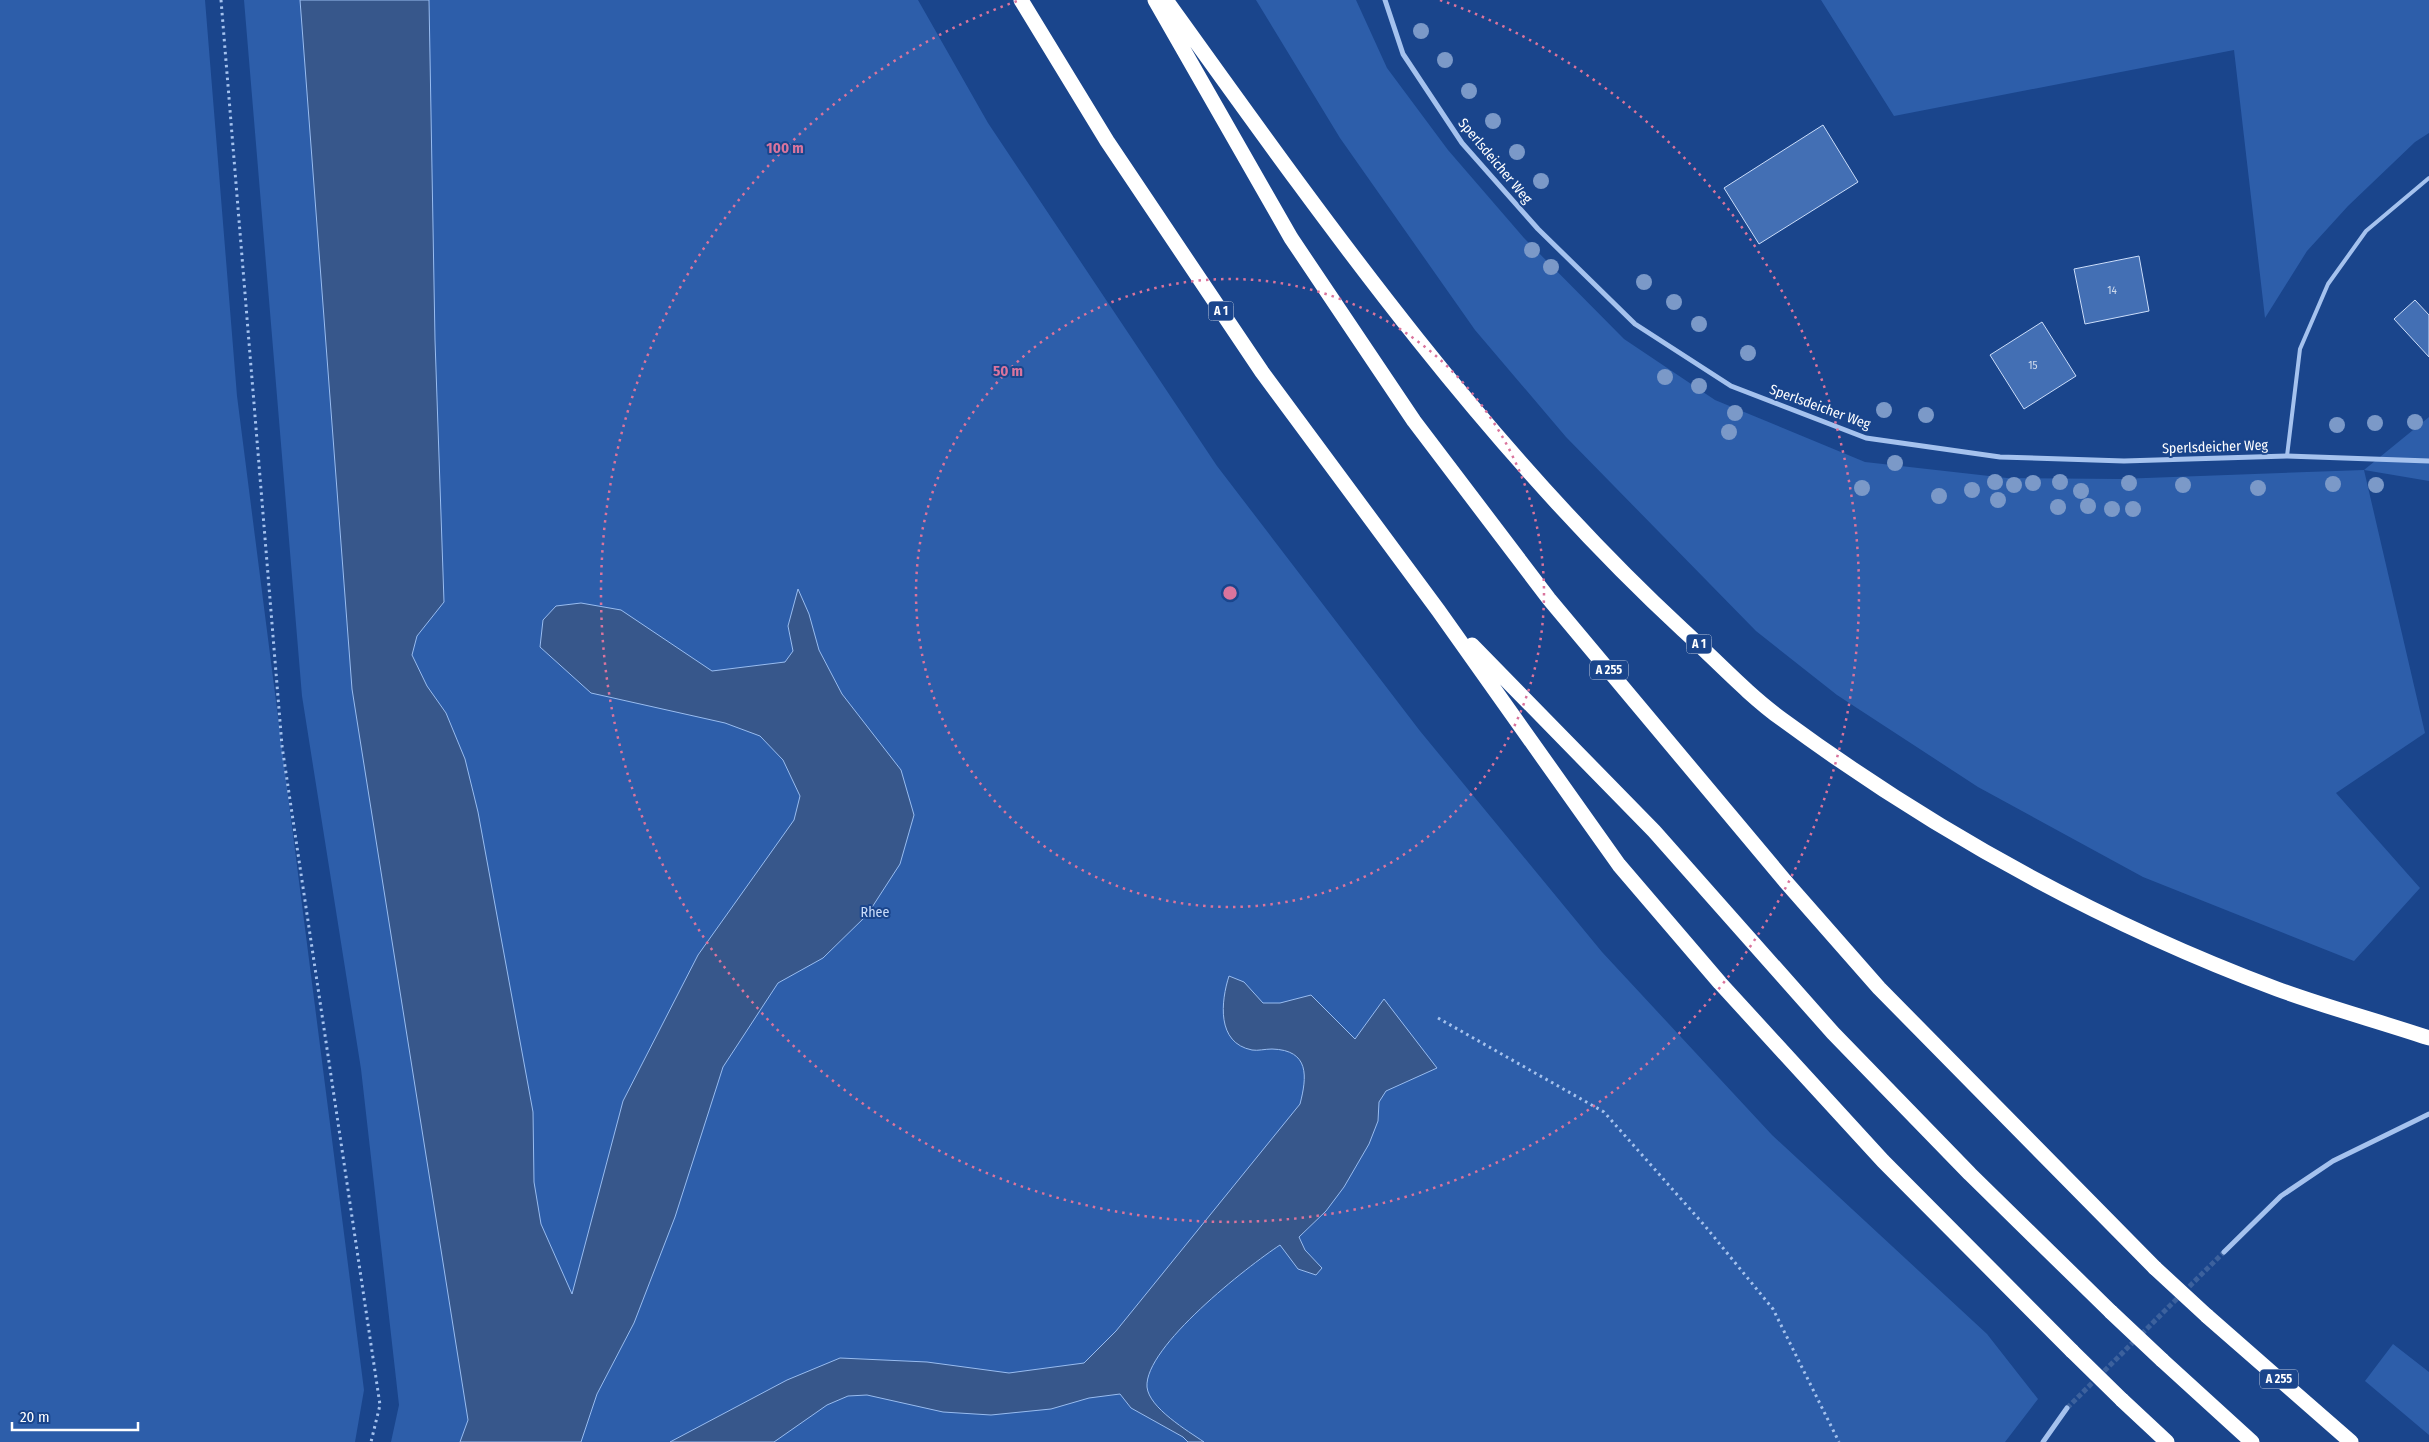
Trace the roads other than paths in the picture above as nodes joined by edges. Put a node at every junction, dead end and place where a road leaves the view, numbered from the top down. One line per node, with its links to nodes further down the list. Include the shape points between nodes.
1 (1021, 0): 8 (highway, A 1, via 1108,142 1257,365)
2 (1155, 0): 16 (highway, A 255, bridge, via 1296,246 1414,421 1549,599 1879,988 2155,1268)
3 (1166, 0): 9 (highway, A 1, via 1324,221 1459,390 1636,587 1779,718 1921,814 2057,892 2130,927 2277,989)
4 (1385, 0): 6 (street, Sperlsdeicher Weg, via 1403,54 1462,143 1538,229 1635,324 1731,386 1866,438 2000,457 2124,461)
5 (2429, 178): 6 (lane, via 2366,230 2328,284 2300,349)
6 (2287, 456): 7 (street, Sperlsdeicher Weg)
7 (2429, 461)
8 (1438, 610): 14 (highway, A 1, bridge, via 1619,865 1720,983 1883,1161); 15 (highway, bridge, via 1654,831 1840,1040 1970,1174 2111,1312)
9 (2429, 1038)
10 (2429, 1114): 11 (street, via 2333,1161 2281,1196)
11 (2224, 1252)
12 (2068, 1408): 13 (street)
13 (2043, 1442)
14 (2167, 1442)
15 (2252, 1442)
16 (2351, 1442)

